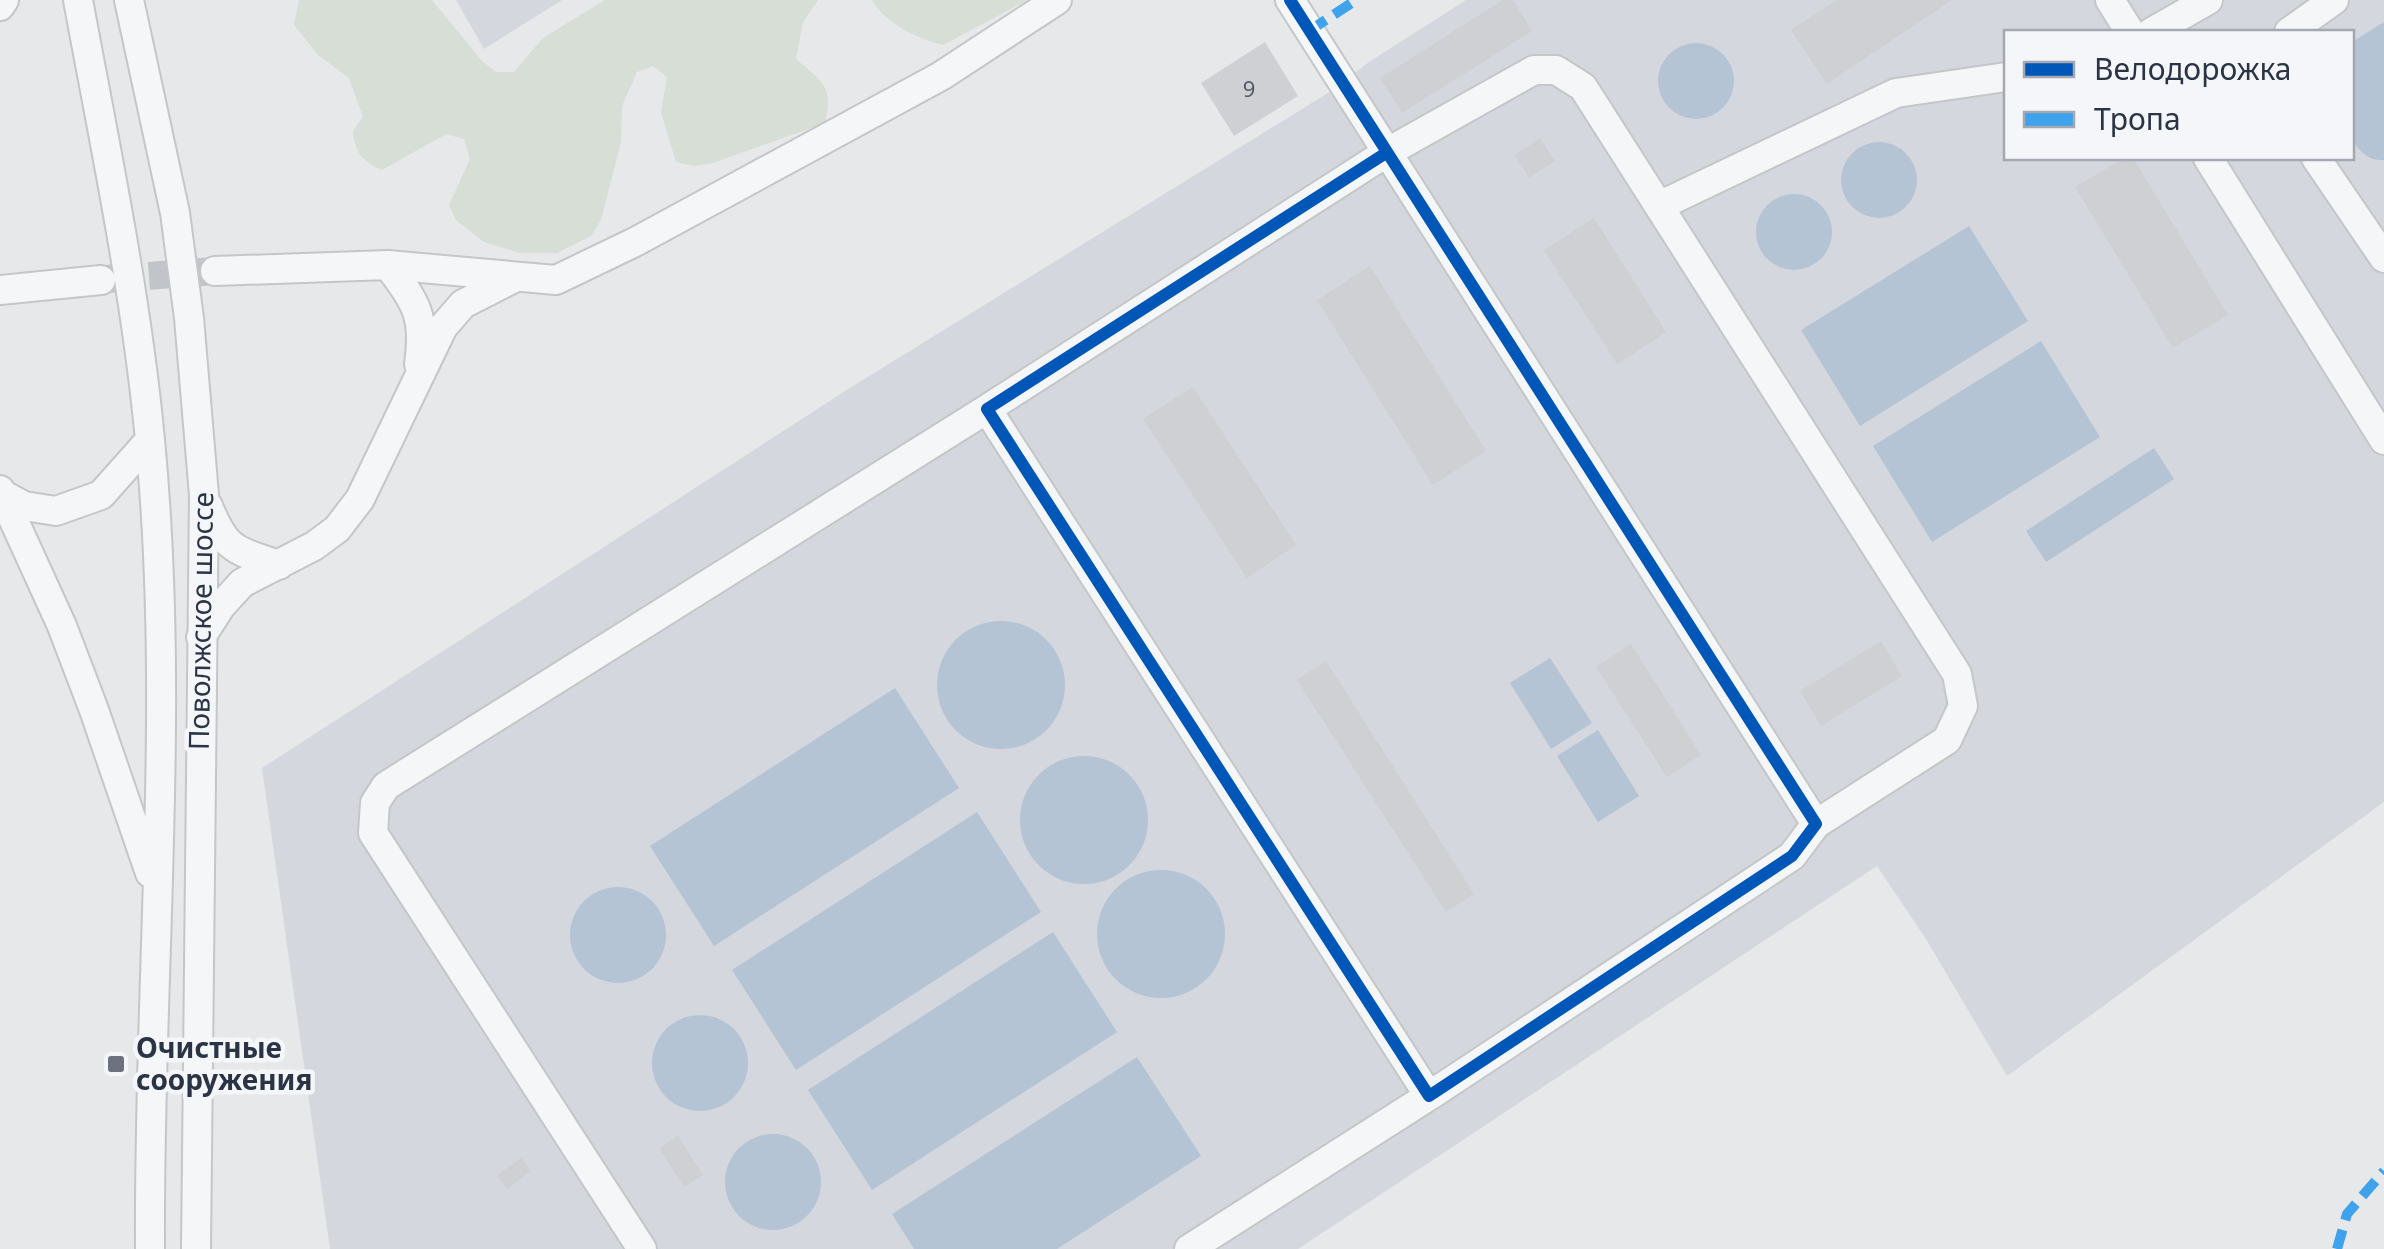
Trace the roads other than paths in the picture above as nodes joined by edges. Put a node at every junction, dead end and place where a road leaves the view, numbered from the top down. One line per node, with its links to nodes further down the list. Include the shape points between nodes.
1 (78, 0): 24 (street, Поволжское шоссе, via 119,219)
2 (129, 0): 27 (street, Поволжское шоссе, via 175,213)
3 (1057, 0): 19 (street, via 940,76 636,242 556,280)
4 (1290, 0): 12 (street)
5 (2110, 0): 8 (street)
6 (2208, 0): 9 (street)
7 (2334, 0): 10 (street)
8 (2129, 30)
9 (2156, 30)
10 (2292, 30)
11 (2004, 77): 15 (street, via 1896,93)
12 (1386, 153): 15 (street, via 1534,70 1556,70 1583,86); 23 (street); 30 (street)
13 (2209, 160): 25 (street)
14 (2317, 160): 16 (street)
15 (1659, 206): 30 (street, via 1957,674 1963,706 1947,740)
16 (2384, 258)
17 (388, 266): 18 (street); 19 (street); 22 (street, via 416,306 424,333)
18 (215, 271)
19 (514, 278): 22 (street, via 464,304 443,327)
20 (102, 280): 21 (street)
21 (0, 290)
22 (416, 380): 28 (street, via 349,514 337,529)
23 (986, 409): 32 (street); 35 (street, via 386,786 375,803 374,833)
24 (150, 440): 26 (street, via 101,494 86,500 56,510 24,506); 31 (street, Поволжское шоссе, via 160,650)
25 (2384, 440)
26 (1, 492): 31 (street, via 88,693)
27 (204, 495): 28 (street, via 220,536 241,552); 29 (street, Поволжское шоссе)
28 (279, 565): 29 (street, via 242,583)
29 (200, 638): 34 (street, Поволжское шоссе)
30 (1816, 824): 32 (street, via 1792,856)
31 (157, 894): 33 (street, Поволжское шоссе)
32 (1429, 1096): 36 (street)
33 (150, 1249)
34 (196, 1249)
35 (642, 1249)
36 (1189, 1249)

